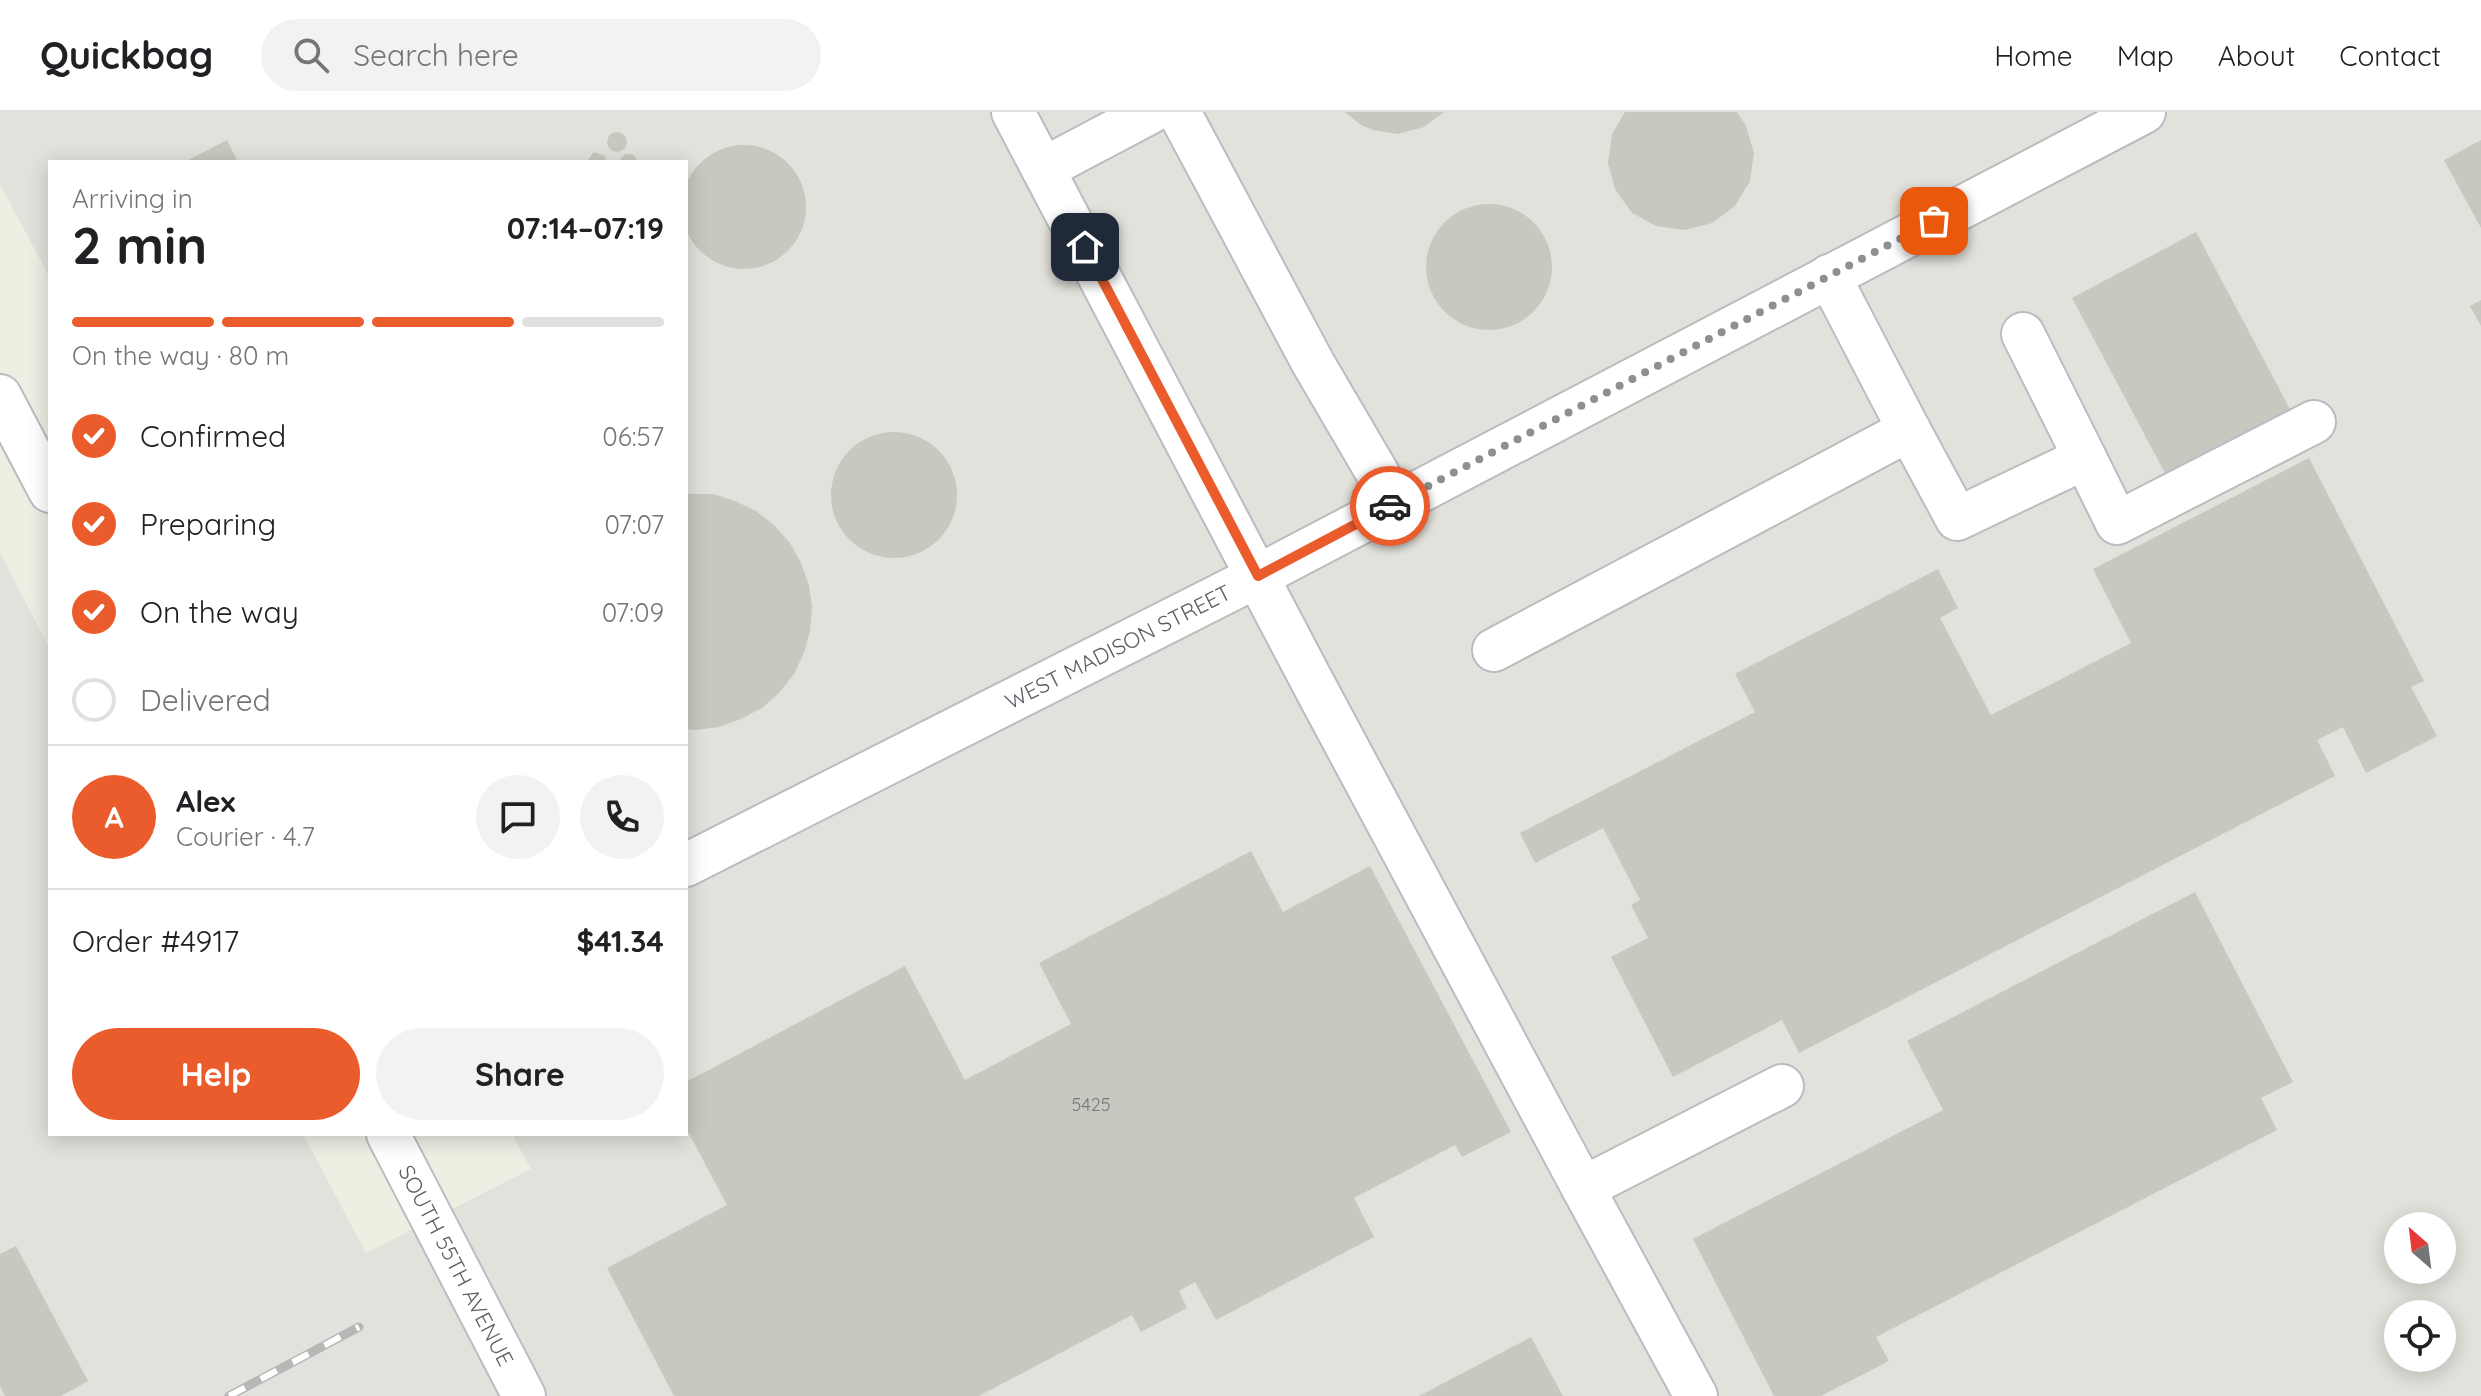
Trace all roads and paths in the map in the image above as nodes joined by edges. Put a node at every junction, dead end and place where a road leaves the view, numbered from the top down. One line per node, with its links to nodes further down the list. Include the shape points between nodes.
1 (1013, 112): 5 (street)
2 (1151, 112): 5 (street)
3 (1179, 112): 13 (street, via 1313,363)
4 (2144, 112): 6 (street, WEST MADISON STREET)
5 (1043, 169): 14 (street)
6 (1829, 276): 10 (street); 13 (street, WEST MADISON STREET)
7 (2023, 334): 11 (street)
8 (0, 396): 12 (street)
9 (2314, 422): 11 (street, via 2117,523)
10 (1909, 430): 11 (street, via 1957,519); 15 (street)
11 (2085, 458)
12 (48, 487)
13 (1395, 503): 14 (street, WEST MADISON STREET)
14 (1258, 576): 16 (street, WEST MADISON STREET); 19 (street)
15 (1494, 650)
16 (688, 864)
17 (1782, 1086): 19 (street)
18 (389, 1136): 20 (street, SOUTH 55TH AVENUE)
19 (1583, 1188): 21 (street)
20 (524, 1396)
21 (1696, 1396)

